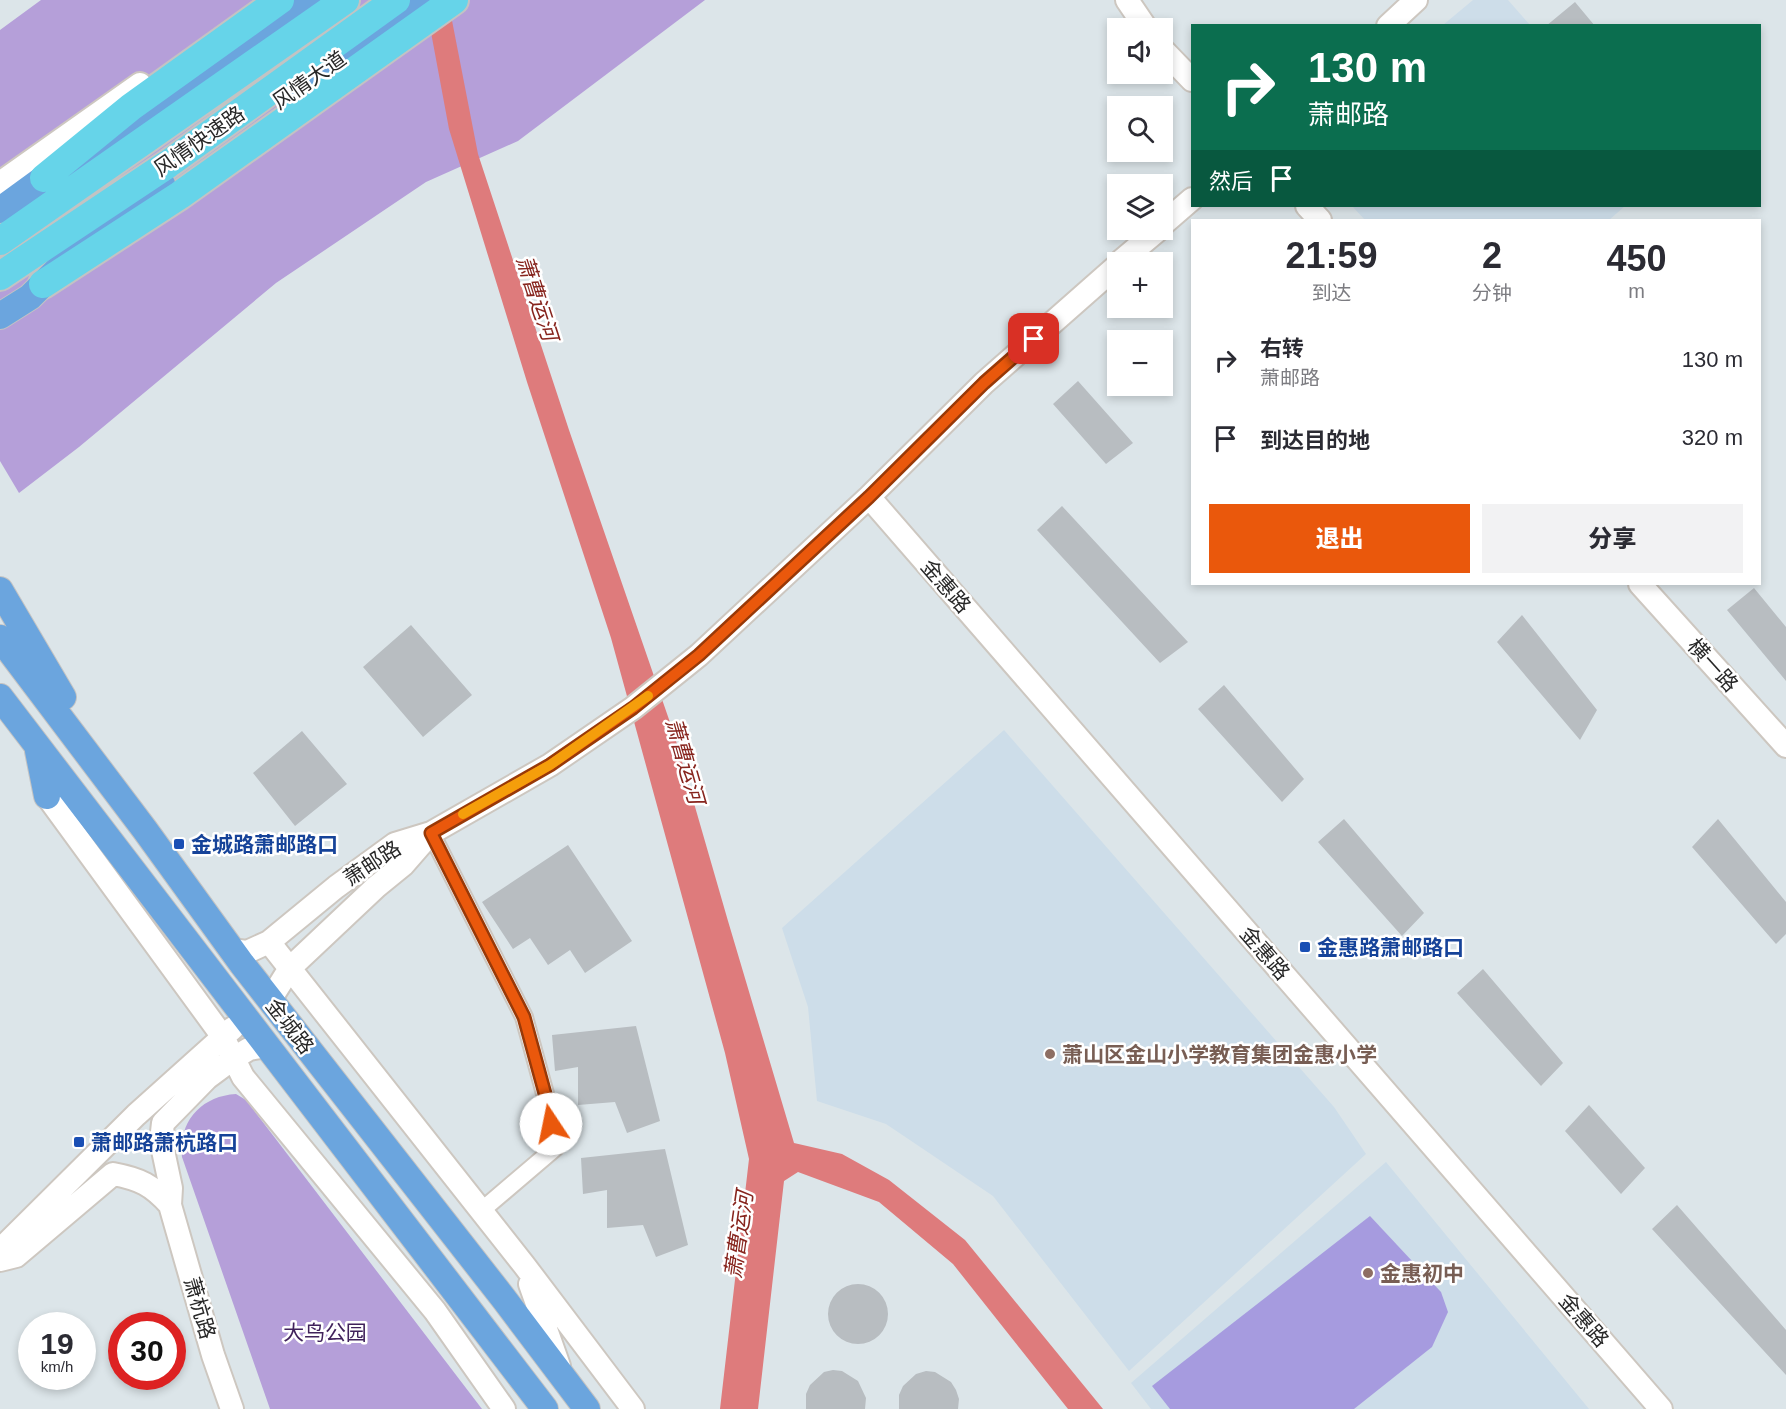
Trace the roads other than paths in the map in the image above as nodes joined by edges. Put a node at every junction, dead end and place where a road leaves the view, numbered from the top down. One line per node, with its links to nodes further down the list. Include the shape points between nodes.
1 (258, 0): 16 (main road)
2 (280, 0): 15 (highway, via 131,107)
3 (310, 0): 15 (main road, via 145,123)
4 (345, 0): 23 (highway, 风情快速路)
5 (396, 0): 26 (highway, 风情快速路, via 168,164)
6 (421, 0): 12 (main road)
7 (454, 0): 12 (highway)
8 (1127, 0): 10 (main road)
9 (1416, 0): 11 (main road)
10 (1139, 18)
11 (1390, 24)
12 (381, 41): 27 (highway, via 180,195)
13 (1173, 60): 14 (main road)
14 (1191, 79)
15 (44, 178): 19 (main road)
16 (0, 183)
17 (1191, 200): 20 (main road)
18 (1308, 207): 21 (main road)
19 (0, 210)
20 (1173, 215)
21 (1319, 219)
22 (1147, 240): 24 (main road, 萧邮路)
23 (0, 241)
24 (1133, 252)
25 (1107, 275): 29 (main road, 萧邮路, via 984,383)
26 (0, 276)
27 (43, 284): 28 (main road)
28 (0, 316)
29 (869, 497): 38 (main road, 萧邮路, via 633,708 550,765); 58 (main road, 金惠路)
30 (1641, 585): 35 (main road, 横一路)
31 (0, 590): 37 (main road)
32 (0, 638): 37 (main road, 金城路)
33 (0, 697): 34 (main road, 金城路)
34 (37, 745): 36 (main road); 43 (main road, 金城路)
35 (1786, 746)
36 (47, 796): 44 (main road)
37 (145, 830): 40 (main road, 金城路)
38 (431, 833): 39 (main road, 萧邮路, via 395,844); 41 (main road, via 403,865); 48 (street, via 524,1017 547,1101 555,1148)
39 (269, 942): 40 (main road, 萧邮路, via 247,952); 41 (main road, 金城路)
40 (231, 950): 42 (main road, 金城路)
41 (290, 968): 42 (main road); 48 (main road, 金城路)
42 (270, 1000): 52 (main road, 金城路)
43 (245, 1017): 44 (main road); 45 (main road, 金城路)
44 (223, 1037): 46 (main road); 49 (main road, via 136,1115)
45 (267, 1046): 46 (main road, via 249,1049); 55 (main road, 金城路)
46 (234, 1058): 47 (main road, 萧杭路, via 207,1078 163,1123 161,1141 171,1188); 54 (main road, via 243,1077 435,1311)
47 (170, 1205): 50 (main road, via 149,1185 113,1174 16,1256); 53 (main road, 萧杭路)
48 (481, 1211): 51 (main road, 金城路)
49 (0, 1250)
50 (0, 1260)
51 (524, 1265): 52 (main road); 57 (main road, 金城路)
52 (562, 1376): 56 (main road, 金城路)
53 (232, 1409)
54 (504, 1409)
55 (545, 1409)
56 (587, 1409)
57 (633, 1409)
58 (1661, 1409)

